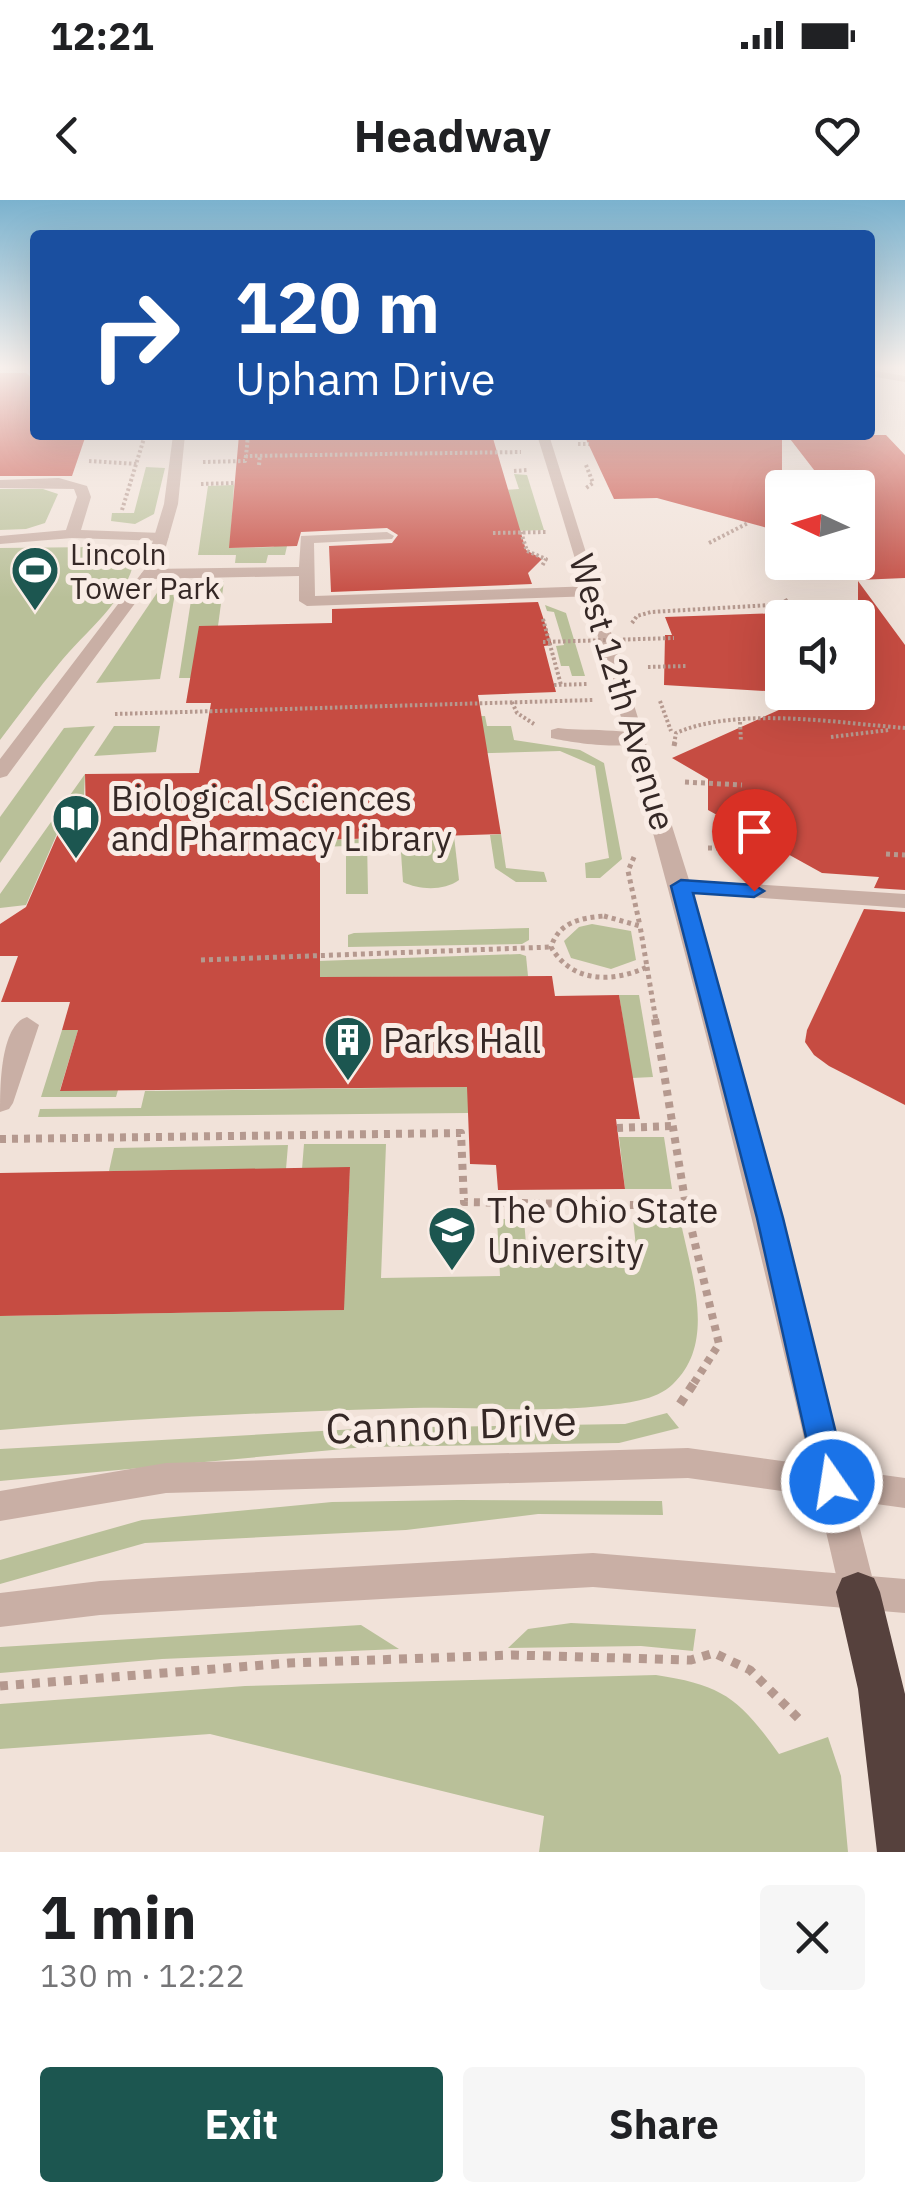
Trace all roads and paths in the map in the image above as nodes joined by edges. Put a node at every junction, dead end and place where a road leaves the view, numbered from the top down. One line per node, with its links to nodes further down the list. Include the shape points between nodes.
1 (142, 444): 13 (path)
2 (179, 444): 20 (street)
3 (247, 444): 7 (path)
4 (546, 444): 26 (street, West 12th Avenue)
5 (522, 452): 6 (path)
6 (260, 455): 7 (path); 9 (path)
7 (246, 456): 8 (path)
8 (203, 462)
9 (259, 465)
10 (234, 482): 12 (path)
11 (0, 484): 17 (street, via 80,486 84,497)
12 (200, 484)
13 (121, 512)
14 (748, 523): 22 (path)
15 (521, 532): 16 (path); 18 (path); 23 (path, via 527,551 546,559)
16 (549, 532)
17 (72, 534): 20 (street); 21 (street)
18 (493, 534)
19 (387, 536): 24 (street, via 306,539)
20 (162, 537): 25 (street)
21 (0, 540)
22 (709, 543)
23 (533, 569)
24 (307, 572): 25 (street); 26 (street, via 307,601)
25 (149, 574): 45 (street)
26 (594, 591): 41 (street, West 12th Avenue)
27 (765, 604): 29 (path, via 651,612)
28 (543, 618): 34 (path, via 558,685)
29 (632, 624)
30 (674, 638): 31 (path, bridge)
31 (543, 642)
32 (686, 666): 33 (path)
33 (648, 667)
34 (594, 684)
35 (599, 700): 36 (path)
36 (116, 714)
37 (740, 722): 38 (path); 42 (path); 43 (path, via 684,727 672,740)
38 (830, 724): 39 (path); 39 (path, via 832,739)
39 (905, 728)
40 (558, 734): 41 (street)
41 (639, 738): 54 (street, West 12th Avenue)
42 (741, 742)
43 (677, 756)
44 (681, 769): 46 (path)
45 (0, 772)
46 (685, 782): 47 (path); 48 (path)
47 (742, 785)
48 (690, 797)
49 (717, 848): 53 (path, via 706,846)
50 (634, 854): 56 (path, via 628,870)
51 (886, 854): 52 (path)
52 (905, 856)
53 (714, 859)
54 (681, 886): 55 (street); 67 (street, West 12th Avenue)
55 (905, 901)
56 (640, 926): 57 (path, via 613,917 585,918 562,926); 59 (path)
57 (551, 947): 58 (path); 59 (path, via 561,963 594,977 624,977)
58 (201, 960)
59 (646, 967): 62 (path)
60 (27, 1025): 61 (street)
61 (0, 1103)
62 (674, 1126): 63 (path); 65 (path)
63 (617, 1128)
64 (0, 1139): 65 (path, via 461,1133 464,1202)
65 (686, 1206): 66 (path, via 719,1344)
66 (680, 1404)
67 (832, 1482): 68 (street, Cannon Drive); 69 (street, Cannon Drive, via 688,1463 453,1469 166,1478); 70 (street, West 12th Avenue)
68 (905, 1492)
69 (0, 1506)
70 (858, 1592): 71 (street); 72 (street, via 593,1570 100,1598); 75 (highway, via 881,1689)
71 (905, 1596)
72 (0, 1610)
73 (0, 1686): 74 (path, via 290,1664 514,1655 692,1660 712,1653 771,1687)
74 (801, 1721)
75 (902, 1852)

